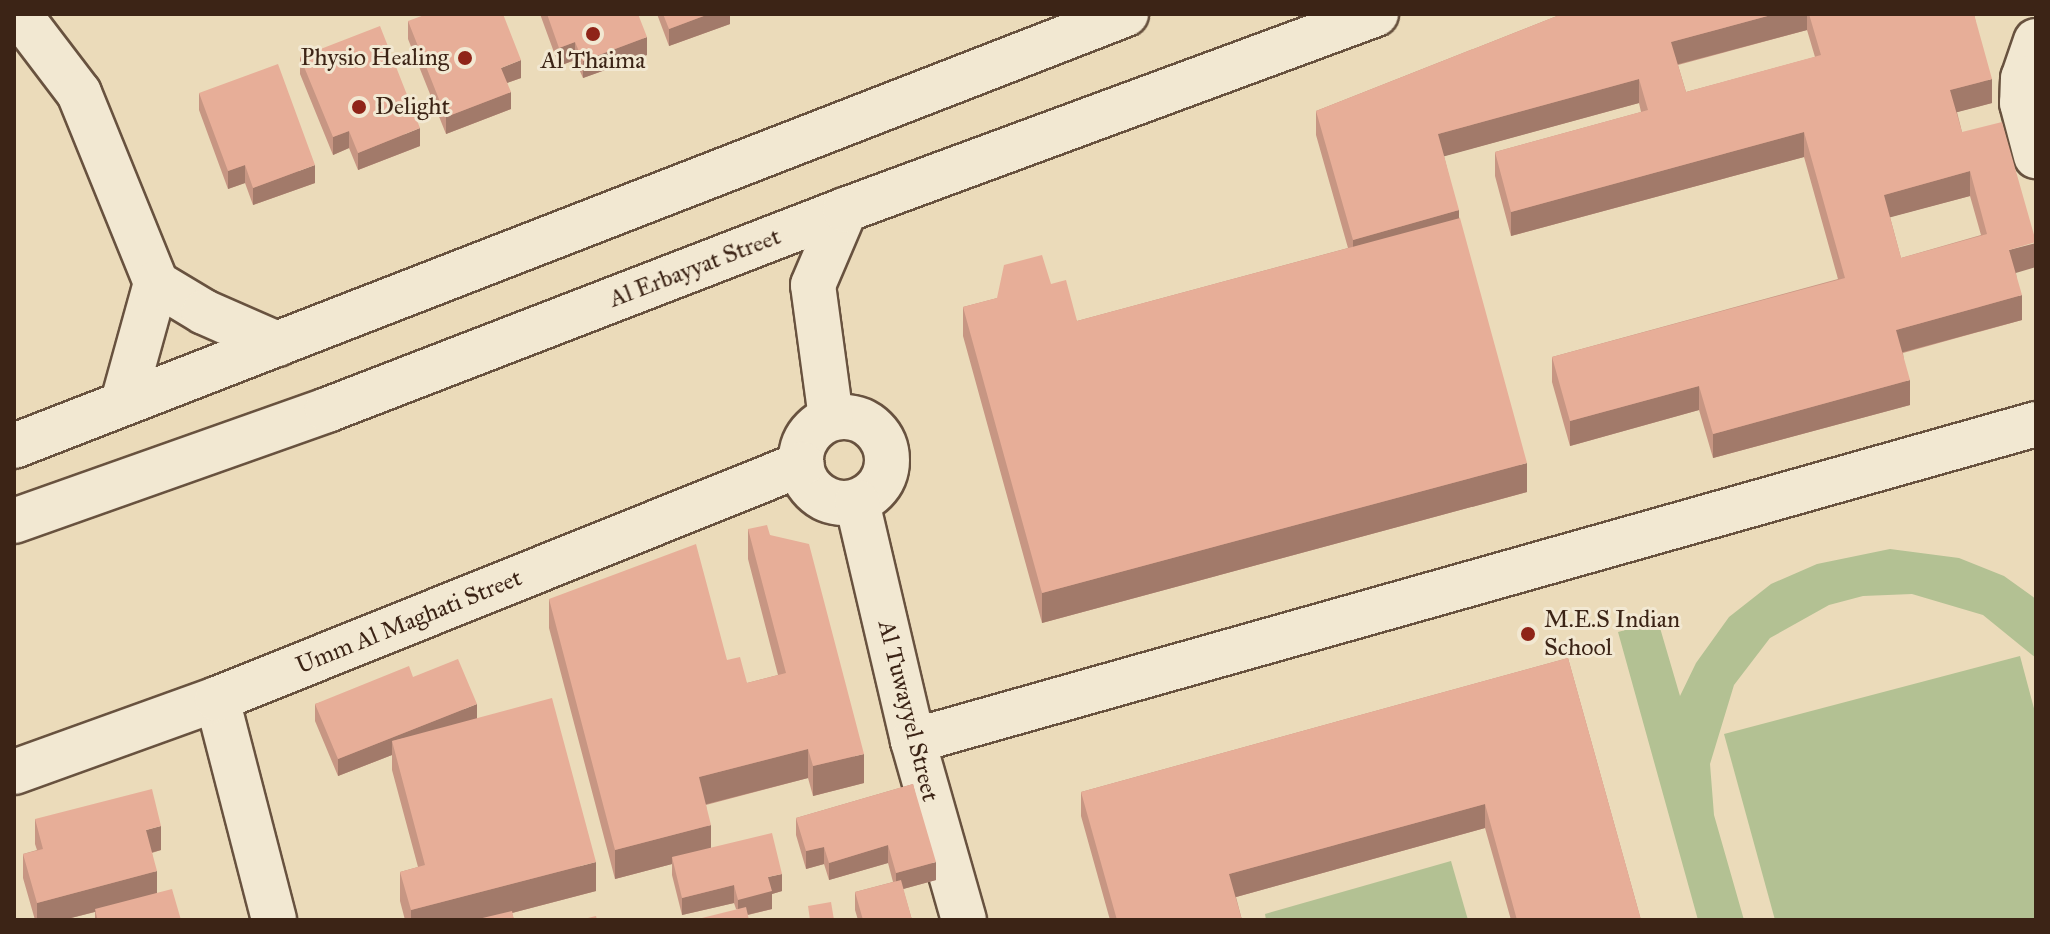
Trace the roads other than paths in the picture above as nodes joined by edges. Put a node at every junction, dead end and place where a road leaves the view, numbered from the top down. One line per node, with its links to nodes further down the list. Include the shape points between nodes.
1 (1126, 14): 8 (street)
2 (1376, 14): 6 (street, Al Erbayyat Street)
3 (14, 15): 7 (street, via 79,93)
4 (2036, 41): 5 (street, via 2023,78 2022,103)
5 (2036, 156)
6 (845, 210): 10 (street, via 813,285); 15 (street, Al Erbayyat Street, via 327,410)
7 (156, 283): 8 (street, via 204,312); 9 (street)
8 (277, 344): 9 (street)
9 (123, 402): 12 (street)
10 (831, 418): 13 (street, via 803,445); 14 (street, via 854,417 873,428 886,447 887,469 877,489)
11 (2036, 424): 17 (street)
12 (14, 446)
13 (802, 464): 14 (street, via 807,482 821,496); 16 (street, Umm Al Maghati Street)
14 (857, 502): 17 (street, Al Tuwayyel Street)
15 (14, 521)
16 (217, 699): 18 (street, Umm Al Maghati Street); 19 (street)
17 (913, 741): 20 (street, Al Tuwayyel Street)
18 (14, 772)
19 (274, 920)
20 (964, 920)

